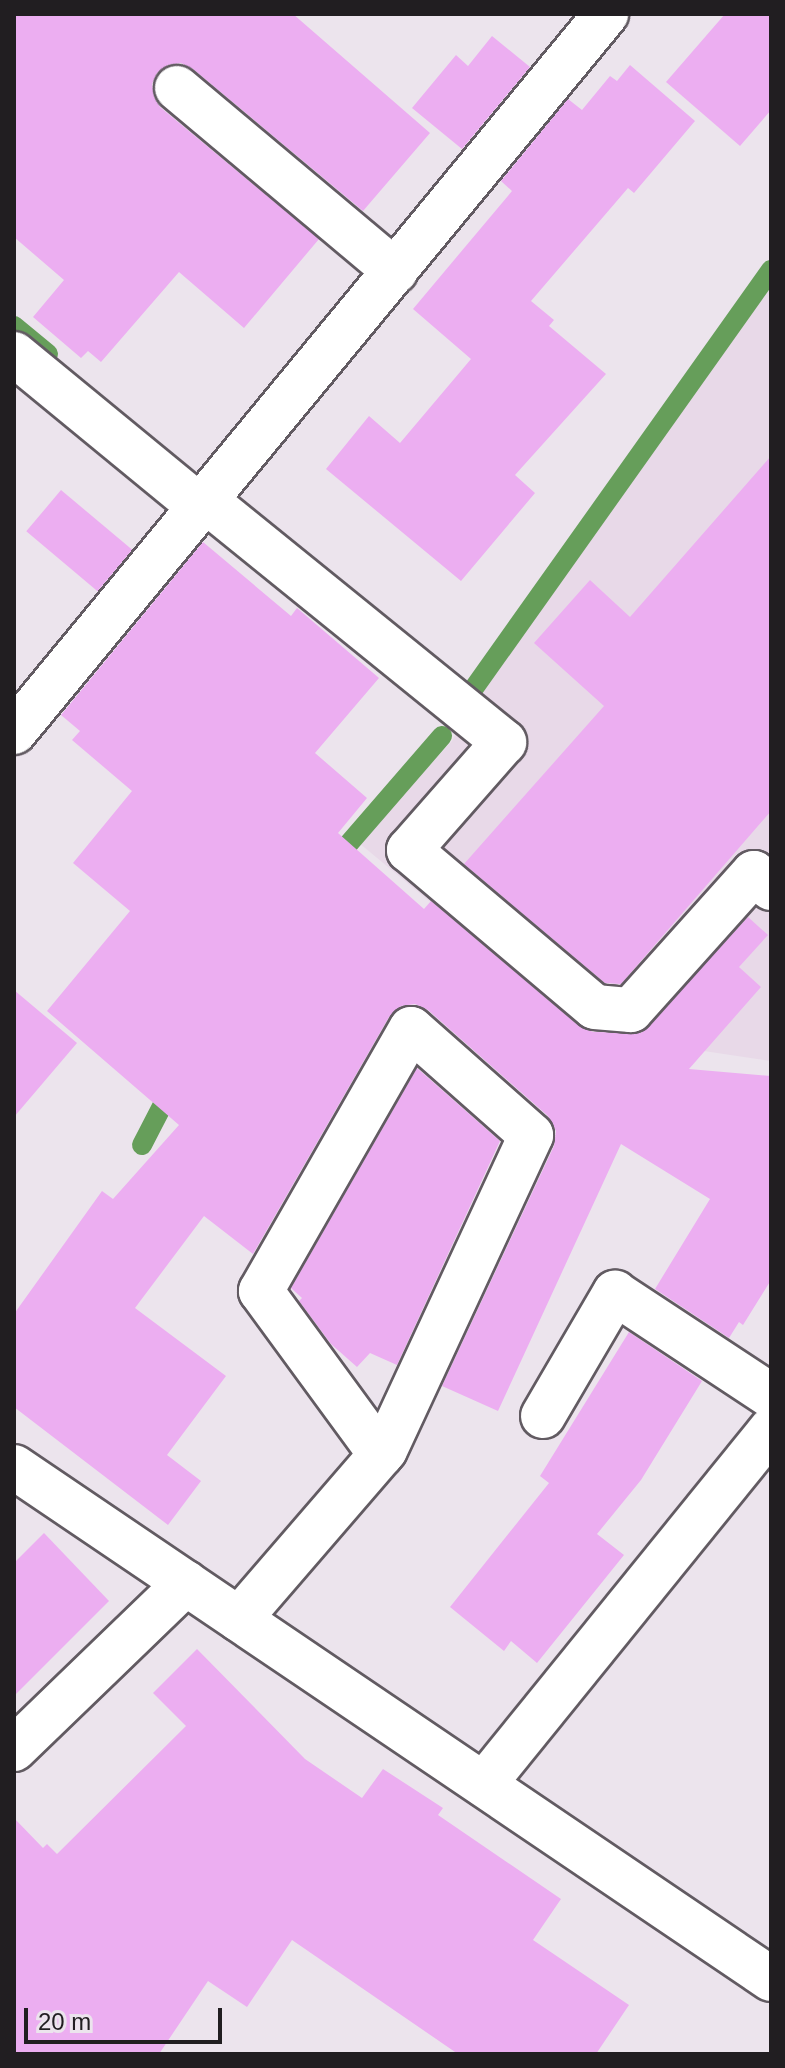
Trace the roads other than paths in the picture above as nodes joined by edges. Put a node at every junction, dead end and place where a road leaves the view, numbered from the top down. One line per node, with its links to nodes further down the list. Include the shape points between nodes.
1 (606, 14): 3 (street)
2 (177, 88): 3 (street)
3 (395, 271): 5 (street)
4 (14, 354): 5 (street)
5 (202, 503): 6 (street); 7 (street, via 504,742 409,850 595,1007 631,1010 754,873)
6 (14, 732)
7 (771, 888)
8 (771, 1396): 9 (street, via 615,1293)
9 (543, 1416)
10 (771, 1429): 16 (street)
11 (381, 1455): 11 (street, via 531,1135 411,1029 261,1291); 14 (street)
12 (14, 1467): 13 (street)
13 (186, 1583): 14 (street); 15 (street)
14 (239, 1619): 16 (street)
15 (14, 1749)
16 (484, 1784): 17 (street)
17 (771, 1979)

